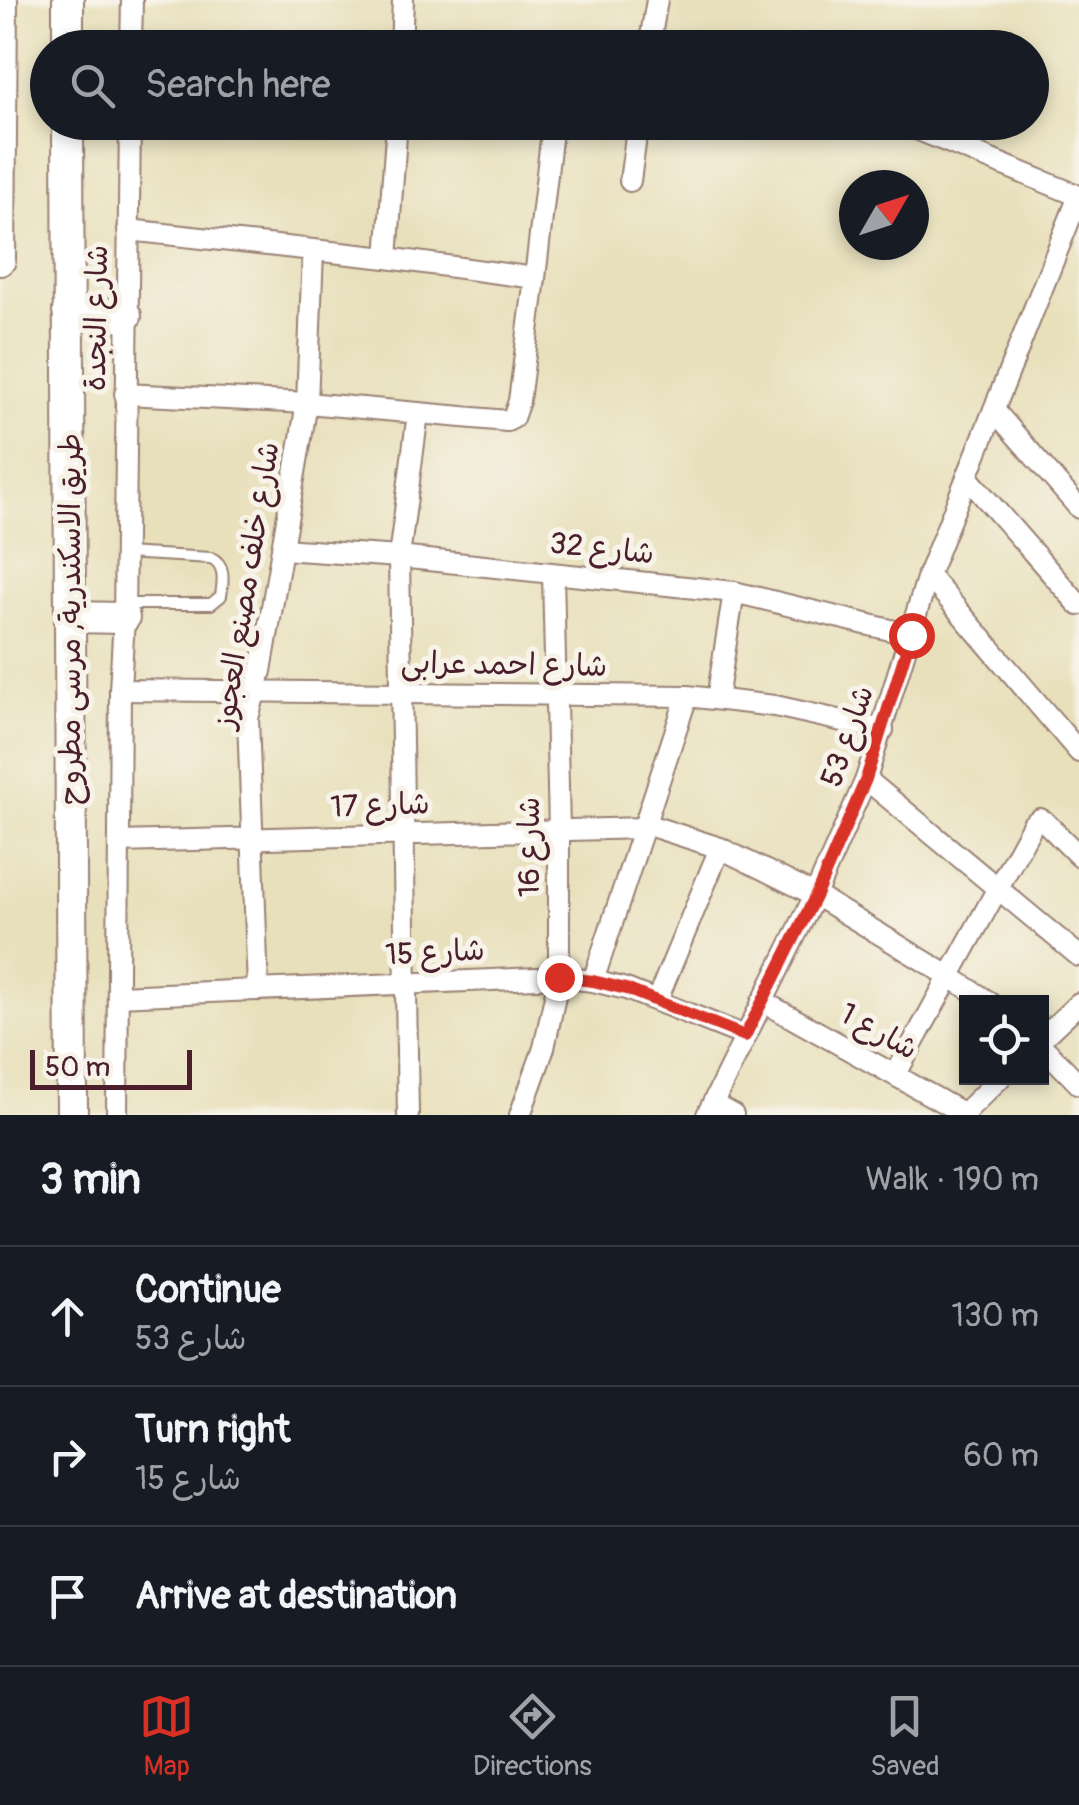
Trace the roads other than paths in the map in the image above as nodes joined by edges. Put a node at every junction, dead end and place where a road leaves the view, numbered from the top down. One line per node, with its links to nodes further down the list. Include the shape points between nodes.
1 (2, 0): 21 (main road)
2 (68, 0): 6 (main road)
3 (132, 0): 7 (street)
4 (403, 0): 8 (street)
5 (657, 0): 9 (street)
6 (68, 30)
7 (131, 30)
8 (402, 30)
9 (652, 30)
10 (68, 140): 23 (main road, طريق الاسكندرية, مرسى مطروح)
11 (130, 140): 18 (street, شارع النجدة)
12 (395, 140): 20 (street)
13 (551, 140): 22 (street)
14 (636, 140): 16 (street)
15 (943, 140): 17 (street)
16 (630, 180)
17 (1079, 196): 27 (street, شارع 53)
18 (128, 230): 19 (street); 24 (street, شارع النجدة)
19 (312, 251): 20 (street); 26 (street, شارع خلف مصنع العجوز)
20 (386, 258): 22 (street)
21 (0, 260)
22 (535, 278): 28 (street, via 513,418)
23 (68, 311): 24 (main road); 39 (main road, طريق الاسكندرية, مرسى مطروح)
24 (126, 316): 25 (street, شارع النجدة)
25 (125, 394): 26 (street); 32 (street, شارع النجدة)
26 (307, 403): 28 (street); 31 (street, شارع خلف مصنع العجوز)
27 (994, 410): 29 (street, شارع 53); 30 (street)
28 (418, 413): 33 (street)
29 (968, 477): 35 (street, شارع 53); 37 (street)
30 (1079, 508)
31 (282, 549): 33 (street, شارع 32); 42 (street, شارع خلف مصنع العجوز)
32 (124, 553): 38 (street, شارع النجدة); 38 (lane, via 211,558 222,570 221,596 211,604)
33 (399, 558): 34 (street, شارع 32); 43 (street)
34 (553, 574): 36 (street, شارع 32); 44 (street, شارع 16)
35 (928, 575): 40 (street, شارع 53); 48 (street)
36 (734, 592): 40 (street, شارع 32); 46 (street)
37 (1079, 605)
38 (124, 611): 39 (main road); 41 (street, شارع النجدة)
39 (70, 617): 78 (main road, طريق الاسكندرية, مرسى مطروح)
40 (911, 635): 47 (street, شارع 53)
41 (120, 690): 42 (street, شارع احمد عرابى); 54 (street, شارع النجدة)
42 (254, 692): 43 (street, شارع احمد عرابى); 53 (street, شارع خلف مصنع العجوز, via 248,718)
43 (401, 693): 44 (street, شارع احمد عرابى); 52 (street)
44 (556, 694): 45 (street, شارع احمد عرابى); 51 (street, شارع 16)
45 (686, 696): 46 (street, شارع احمد عرابى); 50 (street)
46 (717, 699): 47 (street, شارع احمد عرابى)
47 (883, 730): 49 (street, شارع 53)
48 (1079, 752)
49 (866, 779): 57 (street); 58 (street, شارع 53)
50 (644, 826): 51 (street, شارع 17); 55 (street, شارع 17); 62 (street)
51 (559, 830): 52 (street, شارع 17); 61 (street, شارع 16)
52 (404, 834): 53 (street, شارع 17); 63 (street)
53 (253, 838): 54 (street, شارع 17); 64 (street, شارع خلف مصنع العجوز)
54 (118, 842): 66 (street, شارع النجدة)
55 (720, 848): 58 (street, شارع 17); 67 (street)
56 (1079, 856): 57 (street, via 1036,820)
57 (997, 888): 59 (street); 60 (street)
58 (816, 895): 60 (street, شارع 17); 68 (street, شارع 53)
59 (1079, 955)
60 (949, 976): 65 (street, شارع 17); 73 (street)
61 (559, 977): 62 (street, شارع 15); 63 (street, شارع 15); 81 (street, شارع 16)
62 (593, 981): 67 (street, شارع 15)
63 (407, 983): 64 (street, شارع 15); 80 (street)
64 (258, 990): 66 (street, شارع 15)
65 (978, 995)
66 (118, 996): 79 (street, شارع النجدة)
67 (657, 1000): 71 (street, شارع 15)
68 (762, 1001): 71 (street, شارع 53); 73 (street, شارع 1)
69 (1079, 1002): 70 (street)
70 (1049, 1031)
71 (745, 1036): 76 (street, شارع 53)
72 (1049, 1053): 74 (street)
73 (896, 1074): 77 (street, شارع 1)
74 (1079, 1084)
75 (993, 1085): 77 (street)
76 (710, 1109): 82 (street)
77 (965, 1114)
78 (72, 1115)
79 (118, 1115)
80 (408, 1115)
81 (520, 1115)
82 (733, 1115)

